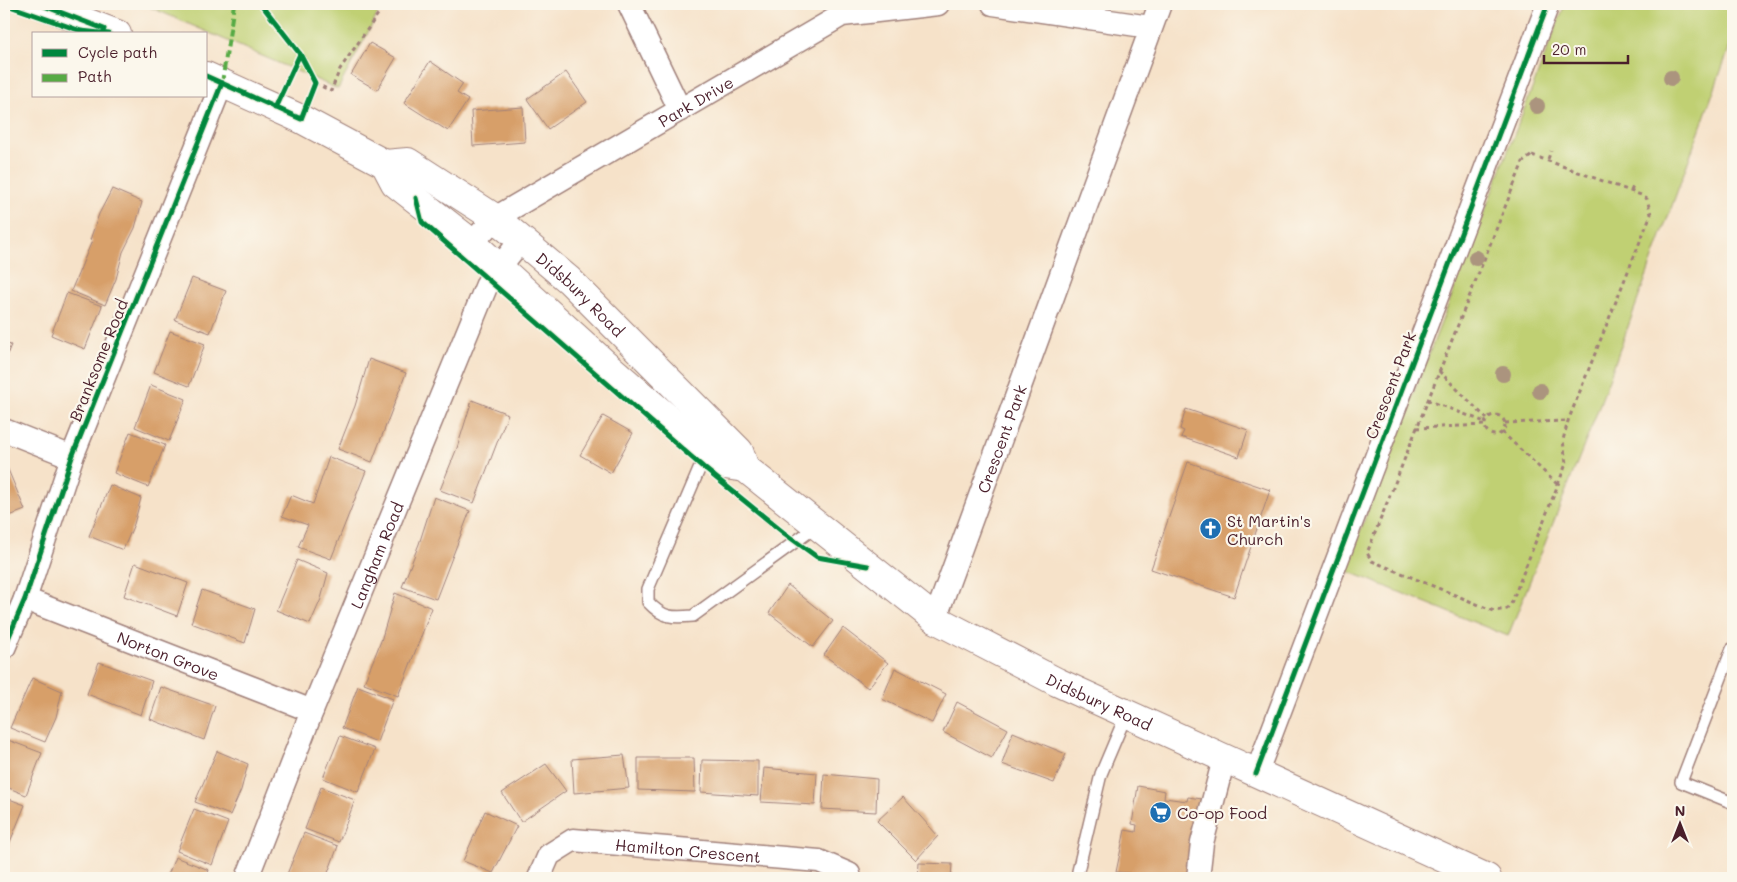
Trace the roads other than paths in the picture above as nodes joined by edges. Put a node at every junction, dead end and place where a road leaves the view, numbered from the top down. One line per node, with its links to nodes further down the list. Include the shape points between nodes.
1 (39, 4): 8 (main road)
2 (629, 4): 12 (street)
3 (938, 4): 12 (street, Park Drive, via 842,15)
4 (992, 4): 7 (street)
5 (1160, 4): 7 (street, Crescent Park)
6 (1548, 4): 30 (street, Crescent Park)
7 (1150, 27): 24 (street, Crescent Park)
8 (112, 32)
9 (214, 79): 10 (street, Branksome Road); 13 (main road, via 301,119)
10 (208, 95)
11 (207, 98): 20 (street, Branksome Road)
12 (680, 110): 14 (street, Park Drive)
13 (385, 164): 14 (main road, Didsbury Road, via 408,162); 16 (main road, Didsbury Road, via 395,183)
14 (495, 218): 15 (main road, Didsbury Road); 16 (street, Park Drive)
15 (521, 240): 17 (street, Langham Road); 21 (main road, Didsbury Road, via 570,280 739,451)
16 (472, 243): 17 (main road, Didsbury Road)
17 (498, 266): 19 (main road, Didsbury Road); 27 (street, Langham Road, via 488,282)
18 (4, 430): 20 (street)
19 (709, 454): 21 (main road, Didsbury Road, via 725,465); 22 (lane, via 701,465 648,589 648,602 656,611 672,618 693,616)
20 (72, 457): 23 (street, Branksome Road)
21 (745, 468): 22 (main road, Didsbury Road)
22 (817, 526): 24 (main road, Didsbury Road)
23 (25, 599): 25 (street, Branksome Road); 27 (street, Norton Grove)
24 (936, 619): 28 (main road, Didsbury Road, via 1056,682)
25 (4, 648)
26 (1732, 650): 31 (lane, via 1681,782)
27 (312, 711): 33 (street, Langham Road)
28 (1126, 714): 29 (main road, Didsbury Road); 32 (lane, via 1102,774)
29 (1224, 759): 30 (main road, Didsbury Road); 36 (street, via 1202,843)
30 (1256, 774): 37 (main road, Didsbury Road)
31 (1733, 803)
32 (1078, 871)
33 (247, 878)
34 (539, 878): 35 (street, Hamilton Crescent, via 550,855 572,840 819,861 849,874)
35 (850, 878)
36 (1198, 878)
37 (1487, 878)

